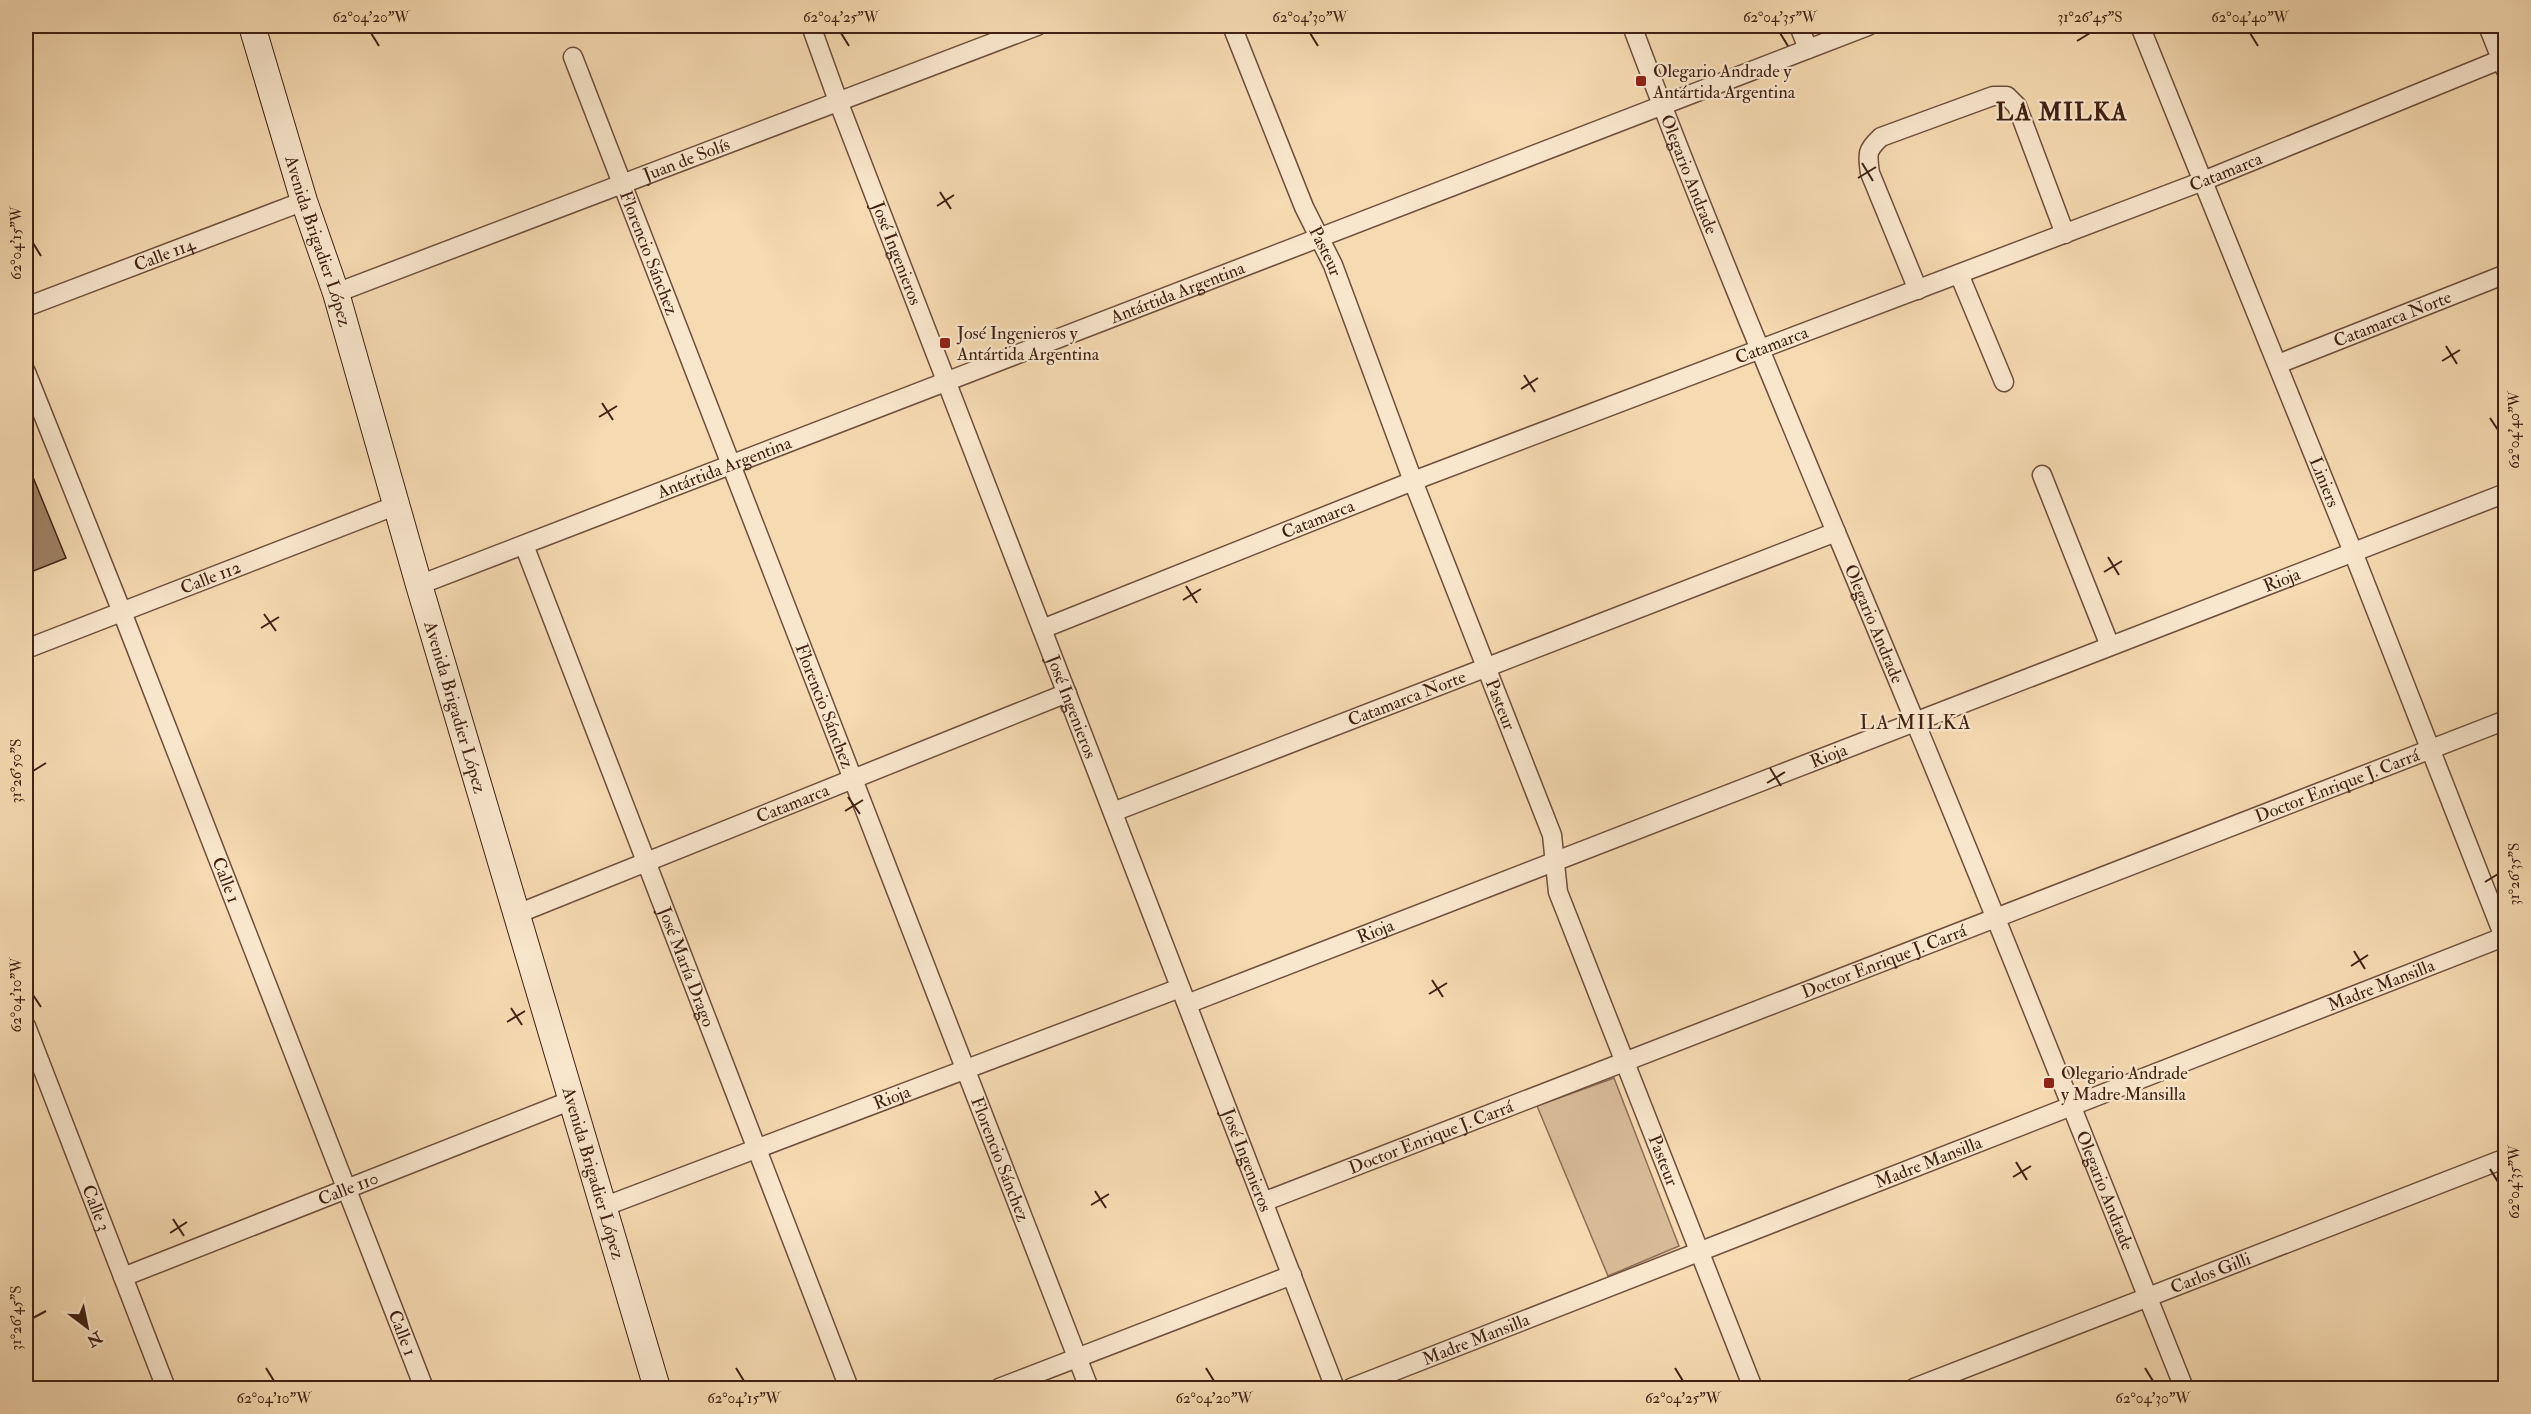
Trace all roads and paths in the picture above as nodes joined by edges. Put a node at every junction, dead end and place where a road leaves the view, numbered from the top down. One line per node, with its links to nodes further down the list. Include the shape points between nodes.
1 (252, 26): 17 (street, Avenida Brigadier López)
2 (811, 26): 13 (street, José Ingenieros)
3 (1037, 26): 13 (street, Juan de Solís)
4 (1232, 26): 19 (street, Pasteur)
5 (1632, 26): 14 (street, Olegario Andrade)
6 (1799, 26): 10 (street)
7 (1868, 26): 10 (street, Antártida Argentina)
8 (2140, 26): 15 (street, Liniers)
9 (2488, 26): 12 (street)
10 (1808, 49): 14 (street, Antártida Argentina)
11 (573, 57): 16 (street, Florencio Sánchez)
12 (2504, 65): 15 (street, Catamarca)
13 (838, 101): 16 (street, Juan de Solís); 28 (street, José Ingenieros)
14 (1662, 105): 19 (street, Antártida Argentina); 25 (street, Olegario Andrade)
15 (2203, 181): 18 (street, Catamarca); 26 (street, Liniers)
16 (622, 183): 23 (street, Juan de Solís); 30 (street, Florencio Sánchez)
17 (304, 201): 23 (street, Avenida Brigadier López); 24 (street, Calle 114)
18 (2065, 234): 20 (street, Catamarca); 22 (street, via 2017,106 2007,96 1993,96 1881,137 1869,148 1870,172)
19 (1319, 238): 28 (street, Antártida Argentina); 32 (street, Pasteur, via 1334,265)
20 (1959, 274): 22 (street, Catamarca); 29 (street)
21 (2505, 274): 26 (street, Catamarca Norte)
22 (1918, 290): 25 (street, Catamarca)
23 (336, 293): 34 (street, Avenida Brigadier López)
24 (26, 307)
25 (1762, 350): 32 (street, Catamarca); 35 (street, Olegario Andrade)
26 (2278, 364): 37 (street, Liniers)
27 (26, 372): 39 (street, Calle 1)
28 (946, 381): 30 (street, Antártida Argentina); 40 (street, José Ingenieros)
29 (2004, 382)
30 (731, 465): 36 (street, Antártida Argentina); 48 (street, Florencio Sánchez)
31 (2042, 475): 41 (street)
32 (1413, 482): 40 (street, Catamarca); 43 (street, Pasteur)
33 (2505, 493): 37 (street, Rioja)
34 (397, 505): 38 (street, Avenida Brigadier López); 39 (street, Calle 112)
35 (1836, 532): 43 (street, Catamarca Norte); 46 (street, Olegario Andrade)
36 (524, 545): 38 (street, Antártida Argentina); 51 (street, José María Drago)
37 (2353, 552): 41 (street, Rioja); 47 (street, Liniers)
38 (419, 585): 52 (street, Avenida Brigadier López)
39 (122, 612): 42 (street, Calle 112); 63 (street, Calle 1)
40 (1042, 629): 44 (street, José Ingenieros)
41 (2110, 646): 46 (street, Rioja)
42 (26, 649)
43 (1484, 667): 49 (street, Catamarca Norte); 50 (street, Pasteur, via 1552,835)
44 (1067, 693): 48 (street, Catamarca); 49 (street, José Ingenieros)
45 (2505, 720): 47 (street, Doctor Enrique J. Carrá)
46 (1916, 722): 50 (street, Rioja); 53 (street, Olegario Andrade)
47 (2431, 750): 53 (street, Doctor Enrique J. Carrá); 54 (street, Liniers)
48 (853, 780): 51 (street, Catamarca); 58 (street, Florencio Sánchez)
49 (1113, 812): 55 (street, José Ingenieros)
50 (1555, 861): 55 (street, Rioja); 57 (street, Pasteur, via 1558,892)
51 (647, 863): 52 (street, Catamarca); 61 (street, José María Drago)
52 (517, 914): 59 (street, Avenida Brigadier López)
53 (1996, 918): 57 (street, Doctor Enrique J. Carrá); 60 (street, Olegario Andrade)
54 (2505, 938): 60 (street, Madre Mansilla)
55 (1184, 996): 58 (street, Rioja); 64 (street, José Ingenieros)
56 (26, 1026): 68 (street, Calle 3)
57 (1624, 1061): 64 (street, Doctor Enrique J. Carrá); 66 (street, Pasteur)
58 (966, 1070): 61 (street, Rioja); 70 (street, Florencio Sánchez)
59 (572, 1100): 63 (street, Calle 110); 65 (street, Avenida Brigadier López)
60 (2073, 1106): 66 (street, Madre Mansilla); 69 (street, Olegario Andrade)
61 (757, 1149): 65 (street, Rioja); 74 (street, José María Drago)
62 (2505, 1158): 69 (street, Carlos Gilli)
63 (346, 1190): 68 (street, Calle 110); 72 (street, Calle 1)
64 (1263, 1202): 67 (street, José Ingenieros)
65 (603, 1207): 73 (street, Avenida Brigadier López)
66 (1699, 1252): 78 (street, Madre Mansilla); 79 (street, Pasteur)
67 (1292, 1275): 70 (street); 77 (street, José Ingenieros)
68 (123, 1277): 71 (street, Calle 3)
69 (2148, 1298): 80 (street, Carlos Gilli); 81 (street, Olegario Andrade)
70 (1077, 1358): 75 (street); 76 (street, Florencio Sánchez)
71 (166, 1389)
72 (424, 1389)
73 (657, 1389)
74 (849, 1389)
75 (999, 1389)
76 (1089, 1389)
77 (1335, 1389)
78 (1351, 1389)
79 (1753, 1389)
80 (1914, 1389)
81 (2184, 1389)

